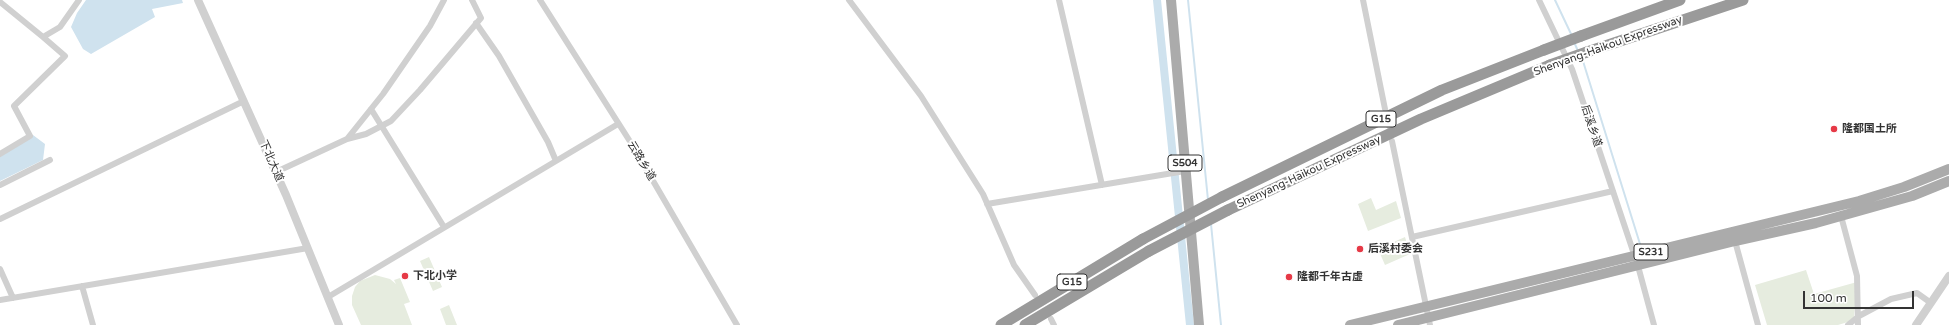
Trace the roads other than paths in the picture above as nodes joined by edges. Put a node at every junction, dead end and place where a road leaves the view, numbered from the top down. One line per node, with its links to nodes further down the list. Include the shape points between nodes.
1 (78, 0): 15 (street, via 60,27)
2 (198, 0): 16 (street, 下北大道)
3 (444, 0): 17 (street, via 430,26)
4 (472, 0): 14 (street, via 481,18)
5 (540, 0): 19 (street, 云路乡道)
6 (849, 0): 33 (street, via 921,96)
7 (1059, 0): 31 (street)
8 (1170, 0): 27 (main road, S504)
9 (1363, 0): 18 (street)
10 (1540, 0): 32 (street, 后溪乡道, via 1572,69)
11 (1680, 0): 56 (highway, Shenyang-Haikou Expressway / G15, bridge, via 1442,90 1222,197 1143,239)
12 (1744, 0): 57 (highway, Shenyang-Haikou Expressway / G15, bridge, via 1550,65 1421,119 1228,210 1149,251)
13 (0, 2): 15 (street)
14 (476, 23): 20 (street, via 420,90 391,121); 25 (street, via 500,56)
15 (43, 37): 23 (street, via 65,56 14,106 30,136)
16 (244, 101): 28 (street, 下北大道); 35 (street)
17 (371, 109): 20 (street); 21 (street)
18 (1385, 109)
19 (618, 124): 25 (street); 55 (street, 云路乡道)
20 (382, 126): 21 (street); 36 (street)
21 (347, 139): 28 (street)
22 (1392, 141): 37 (street)
23 (0, 154)
24 (50, 160): 30 (street)
25 (556, 161): 36 (street)
26 (1949, 169): 40 (main road, S231, via 1904,187)
27 (1185, 171): 31 (street); 59 (main road, S504)
28 (276, 172): 39 (street, 下北大道)
29 (1949, 181): 34 (main road, S231, via 1912,196)
30 (0, 185)
31 (1102, 185): 33 (street)
32 (1613, 191): 37 (street); 40 (street, 后溪乡道)
33 (987, 204): 44 (street, via 1014,265)
34 (1841, 216): 38 (main road, S231); 50 (street, via 1857,276)
35 (0, 219)
36 (444, 227): 45 (street)
37 (1412, 237): 49 (street)
38 (1735, 240): 40 (main road, S231); 63 (street)
39 (308, 248): 43 (street); 45 (street, 下北大道)
40 (1636, 261): 49 (main road, S231); 52 (main road, S231); 62 (street, 后溪乡道)
41 (0, 269): 46 (street)
42 (1949, 276): 48 (street)
43 (82, 286): 46 (street); 53 (street)
44 (1035, 295)
45 (328, 297): 54 (street, 下北大道)
46 (13, 298): 47 (street)
47 (0, 300)
48 (1931, 303): 50 (street, via 1917,293 1891,299); 66 (street)
49 (1426, 307): 52 (street); 60 (main road, S231)
50 (1859, 316): 64 (street); 65 (street)
51 (1050, 319): 58 (street)
52 (1429, 321): 61 (main road, S231)
53 (93, 325)
54 (340, 325)
55 (737, 325)
56 (1001, 325)
57 (1025, 325)
58 (1054, 325)
59 (1199, 325)
60 (1350, 325)
61 (1398, 325)
62 (1654, 325)
63 (1758, 325)
64 (1848, 325)
65 (1858, 325)
66 (1916, 325)

